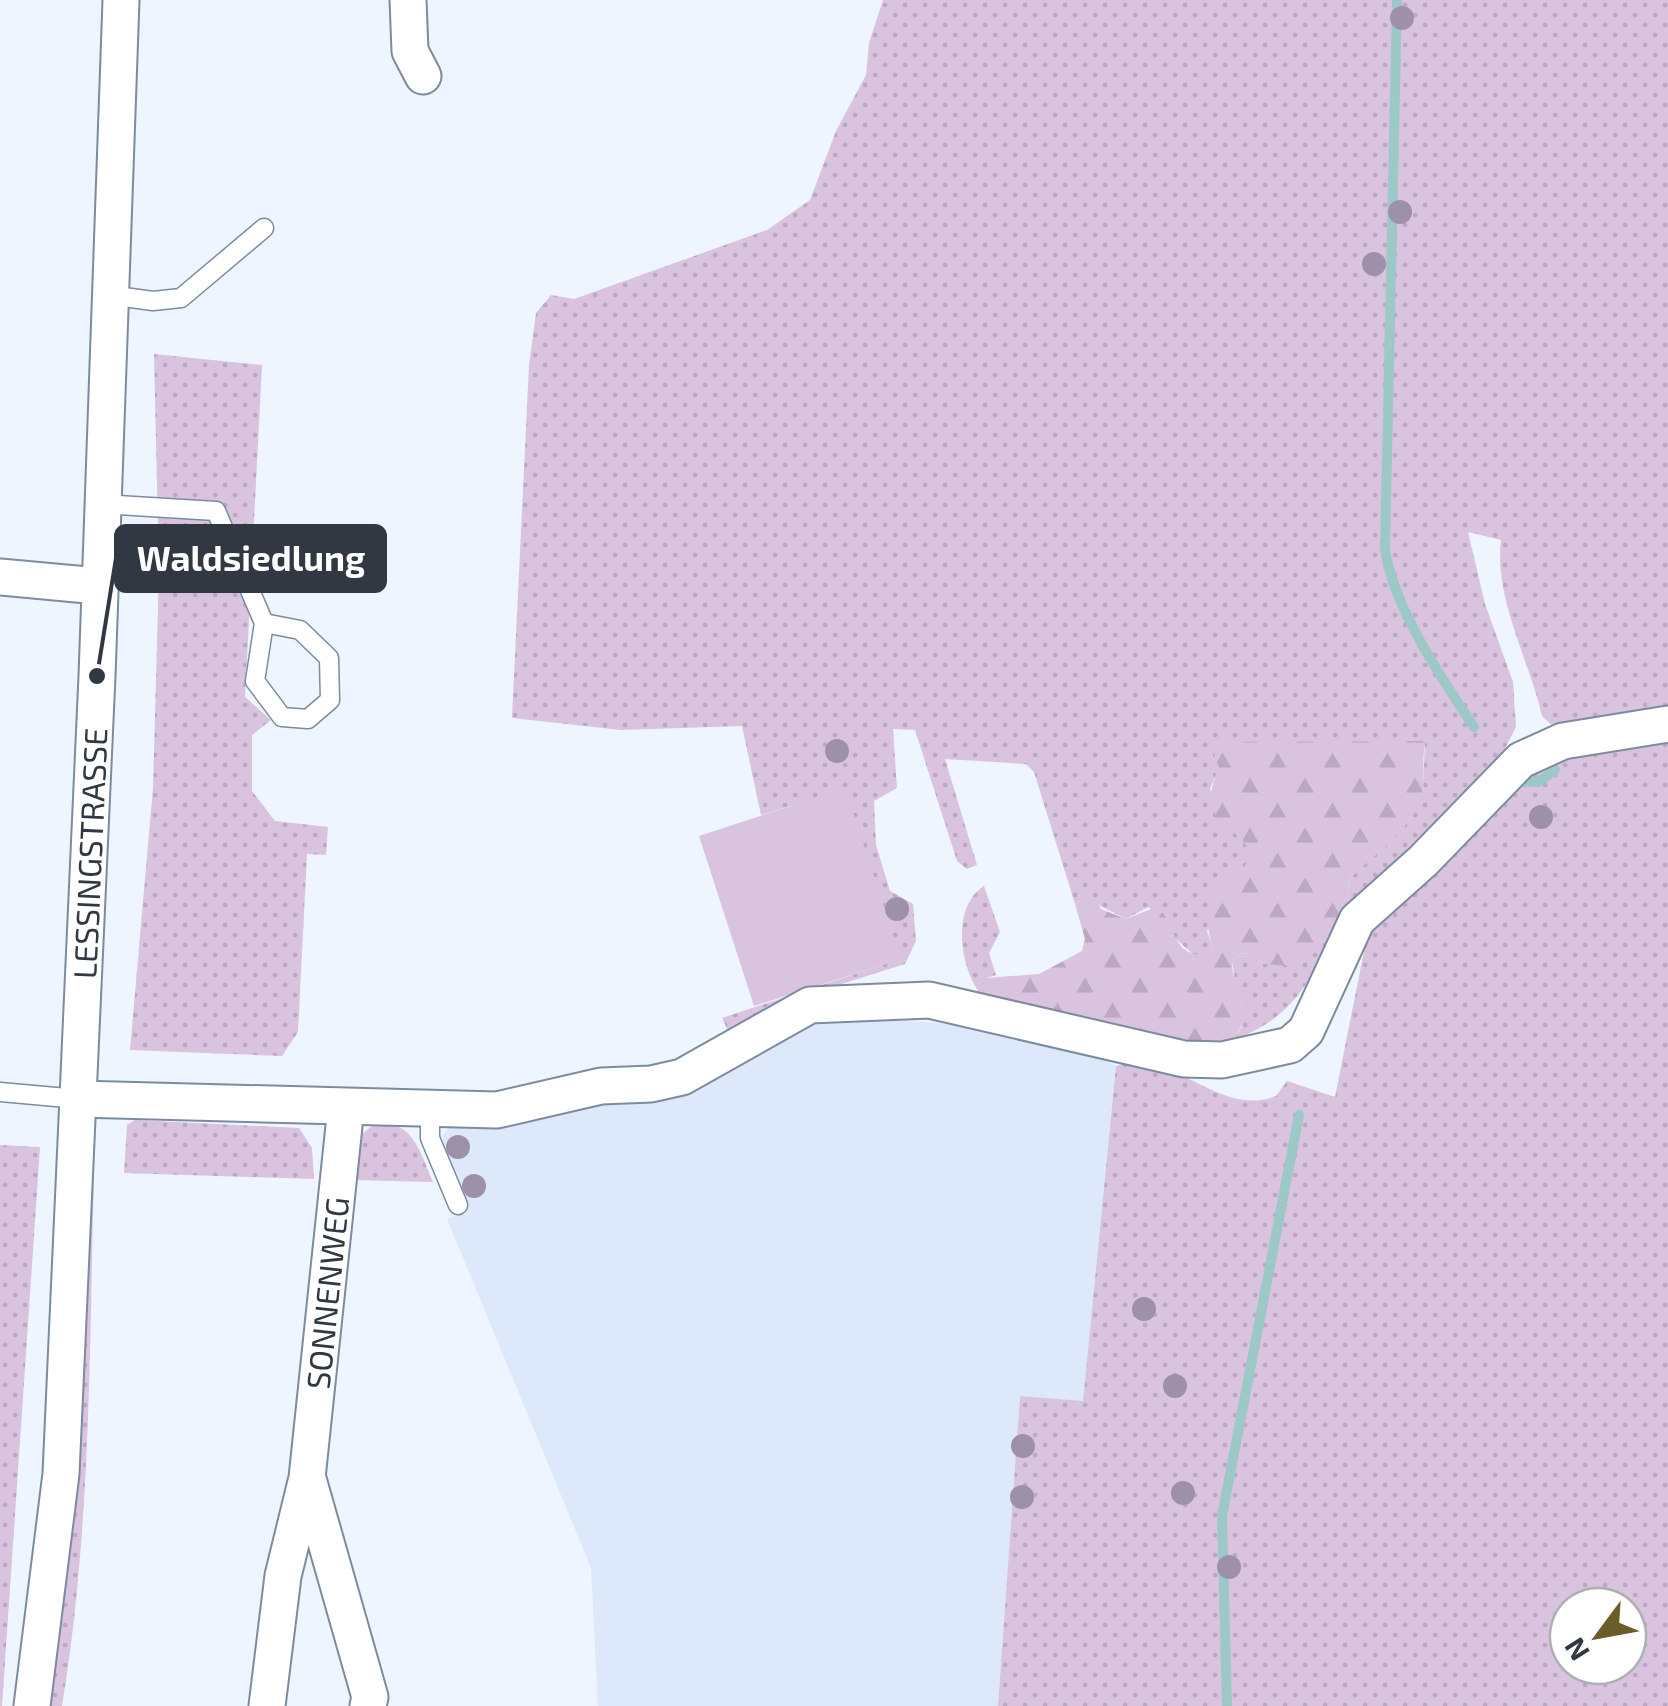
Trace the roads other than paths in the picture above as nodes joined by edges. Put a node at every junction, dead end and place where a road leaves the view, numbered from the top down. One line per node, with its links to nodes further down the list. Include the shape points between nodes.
1 (121, 0): 5 (street, LESSINGSTRASSE)
2 (408, 0): 3 (street, via 410,51)
3 (423, 76)
4 (264, 228): 5 (lane, via 181,298)
5 (110, 295): 6 (street, LESSINGSTRASSE)
6 (101, 504): 8 (street, LESSINGSTRASSE); 9 (lane, via 216,512)
7 (0, 577): 8 (street)
8 (98, 586): 12 (street, LESSINGSTRASSE)
9 (264, 623): 9 (lane, via 300,630 329,658 330,700 308,719 282,717 256,681)
10 (1668, 724): 14 (street, via 1563,741 1521,760 1357,920 1306,1031 1269,1054 1184,1059 929,1000 810,1005 682,1077 601,1086 497,1110)
11 (0, 1092): 12 (lane)
12 (78, 1099): 13 (street); 17 (street, LESSINGSTRASSE, via 61,1474)
13 (346, 1107): 14 (street); 16 (street, SONNENWEG)
14 (430, 1111): 15 (lane, via 430,1138)
15 (458, 1205)
16 (307, 1478): 18 (street, SONNENWEG, via 283,1576); 19 (street, SONNENWEG)
17 (32, 1706)
18 (268, 1706)
19 (368, 1706)

